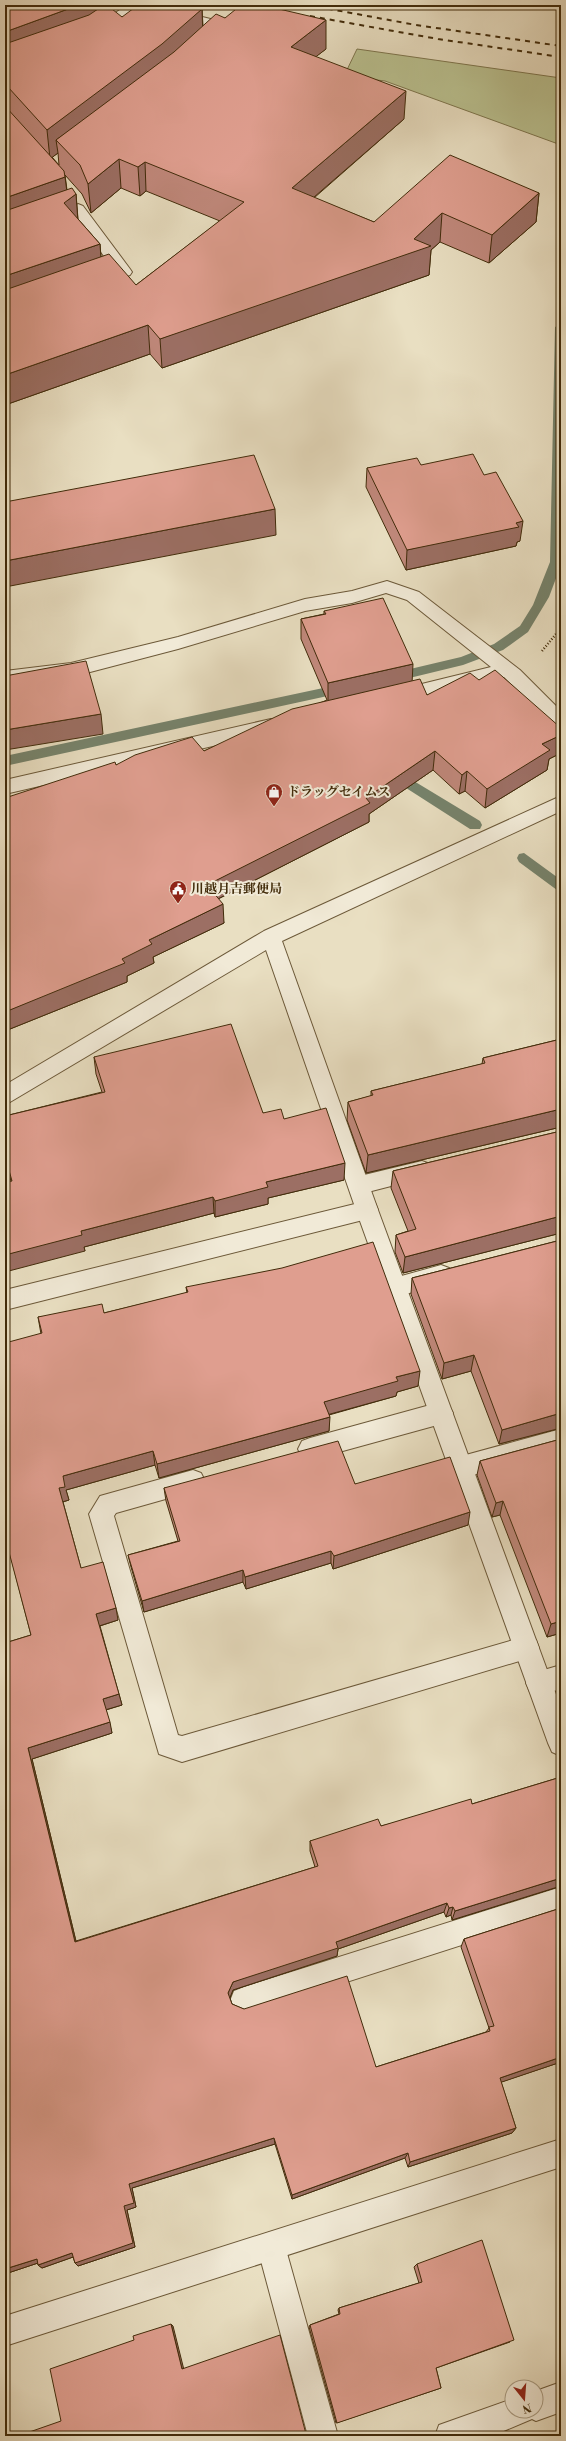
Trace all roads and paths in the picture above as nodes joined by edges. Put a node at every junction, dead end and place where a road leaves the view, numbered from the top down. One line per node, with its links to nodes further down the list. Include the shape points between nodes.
1 (86, 39): 2 (street, via 136,5 226,27)
2 (209, 42)
3 (71, 193): 4 (street, via 76,198 71,211 124,272)
4 (79, 288)
5 (507, 670): 6 (street, via 413,596 387,587 352,597 305,605 178,643 71,670); 7 (street); 8 (street)
6 (5, 678)
7 (376, 701)
8 (561, 722)
9 (281, 724): 10 (street)
10 (5, 787)
11 (561, 803): 12 (street)
12 (271, 937): 13 (street); 15 (street)
13 (5, 1096)
14 (445, 1165): 15 (street)
15 (360, 1185): 16 (street)
16 (367, 1210): 18 (street); 19 (street)
17 (463, 1270): 18 (street)
18 (395, 1287): 20 (street)
19 (5, 1300)
20 (441, 1414): 22 (street); 23 (street)
21 (561, 1440): 23 (street)
22 (290, 1455)
23 (462, 1468): 25 (street)
24 (214, 1475): 25 (street, via 108,1504 101,1514 168,1744 182,1748)
25 (527, 1648): 26 (street)
26 (550, 1680): 27 (street)
27 (561, 1743)
28 (561, 1900): 29 (street)
29 (244, 2001)
30 (561, 2153): 31 (street)
31 (271, 2246): 32 (street); 36 (street)
32 (5, 2331)
33 (561, 2397): 34 (street)
34 (544, 2403)
35 (504, 2417): 37 (street)
36 (323, 2436)
37 (450, 2436)

